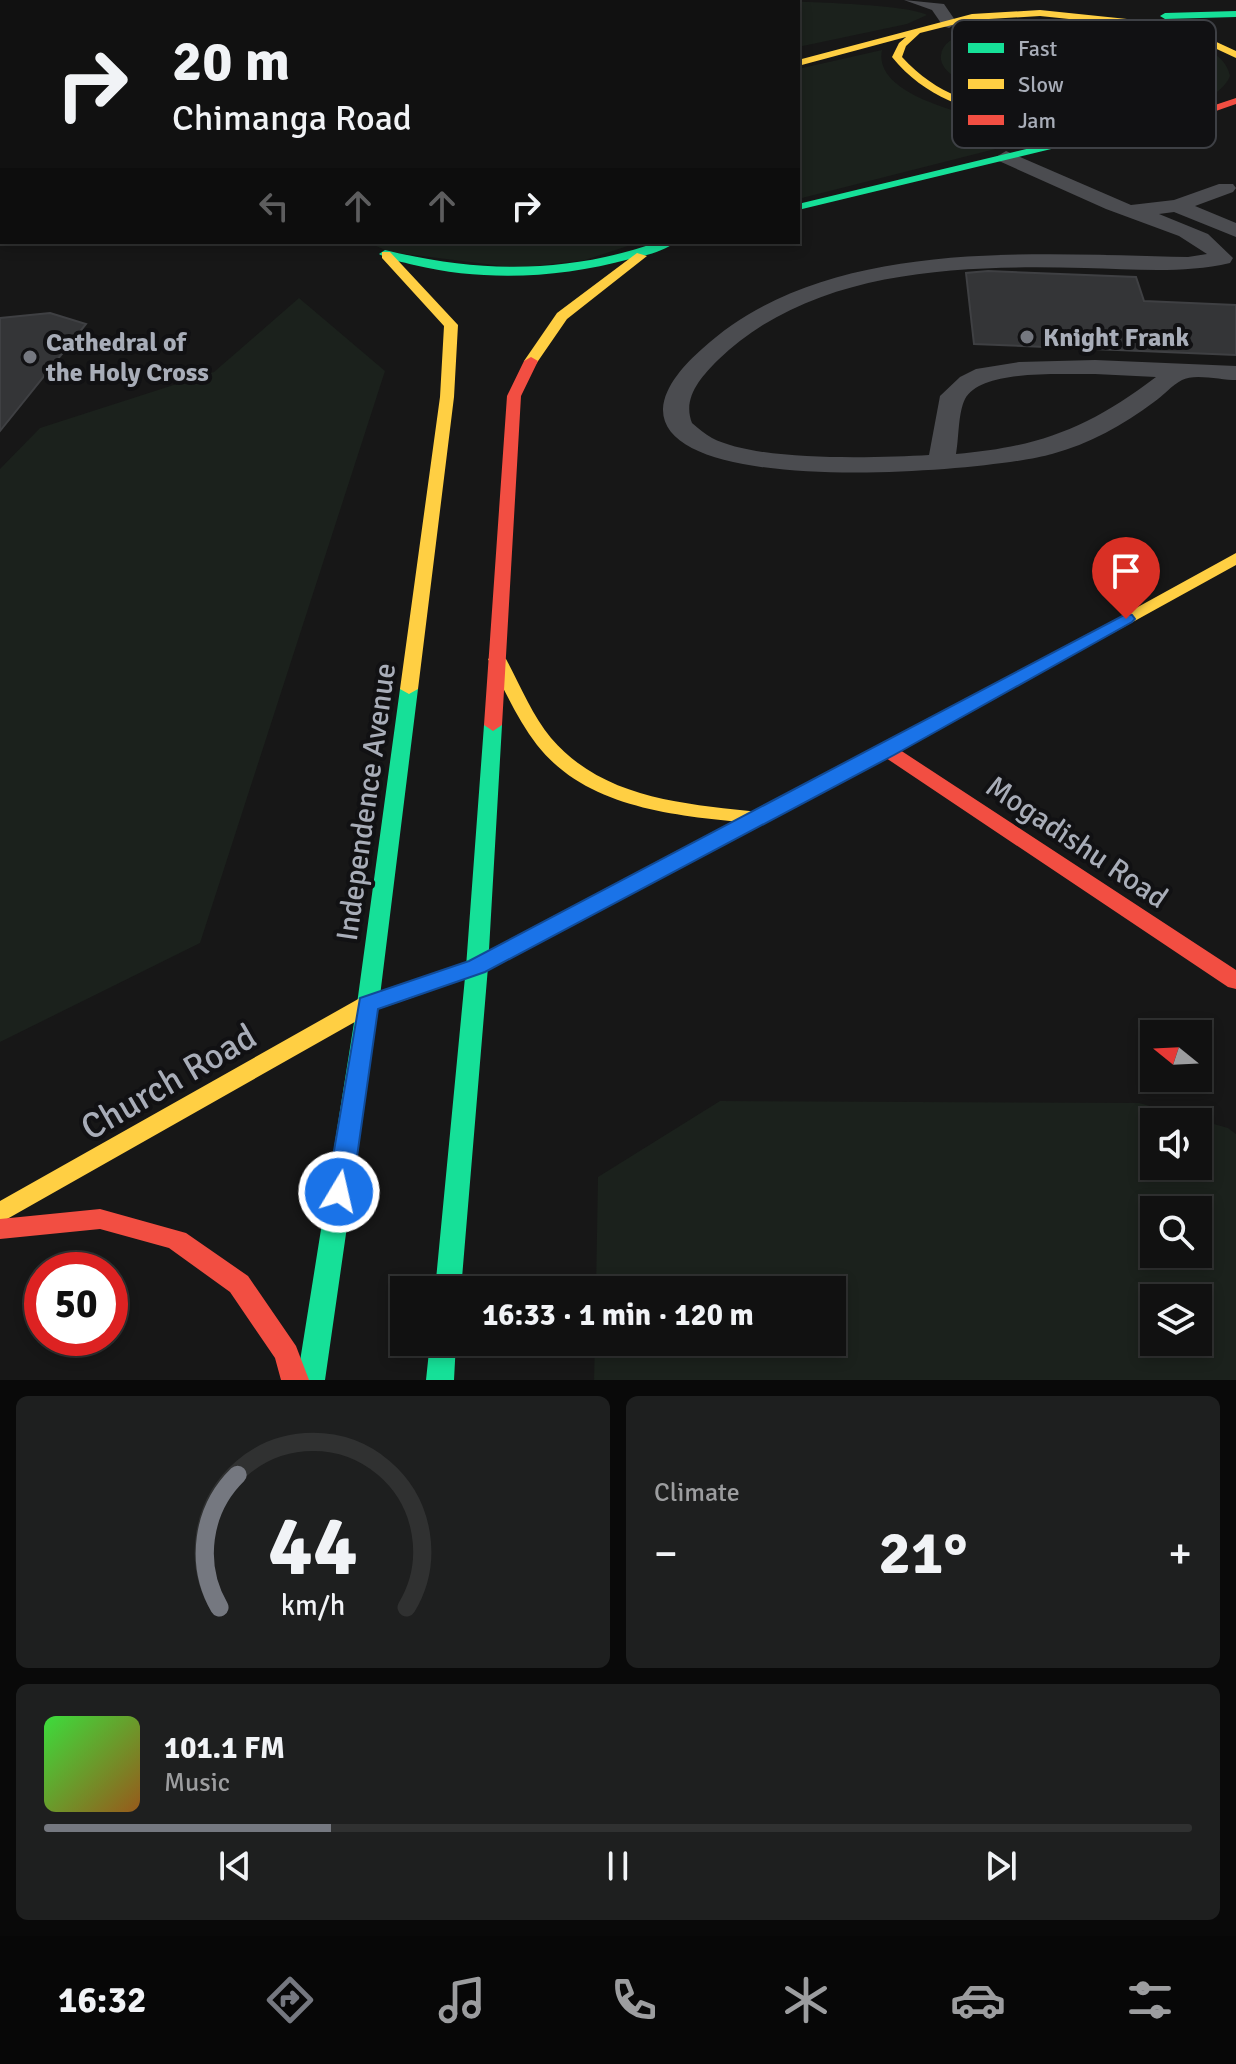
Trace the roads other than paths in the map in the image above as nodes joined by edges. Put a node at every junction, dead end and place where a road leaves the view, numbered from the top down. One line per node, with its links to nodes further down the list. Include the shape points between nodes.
1 (912, 0): 10 (lane, via 938,7)
2 (995, 0): 5 (main road)
3 (1071, 0): 6 (main road)
4 (1236, 14): 6 (main road)
5 (972, 17): 6 (main road, via 1040,13); 7 (main road)
6 (1111, 18): 8 (main road)
7 (960, 20)
8 (1121, 20)
9 (952, 22): 10 (main road)
10 (949, 23): 11 (main road)
11 (916, 34): 14 (main road); 15 (main road, via 897,57 902,70)
12 (1216, 45): 13 (main road)
13 (1236, 55)
14 (800, 63)
15 (952, 98)
16 (1236, 101): 17 (main road)
17 (1216, 108)
18 (1043, 148): 19 (main road)
19 (1006, 157): 20 (main road); 25 (lane)
20 (976, 164): 23 (main road); 24 (lane)
21 (1226, 188): 22 (lane)
22 (1177, 206): 25 (lane); 26 (lane)
23 (800, 207)
24 (1083, 209): 25 (lane); 29 (lane, via 1149,236)
25 (1125, 210): 29 (lane, via 1155,218 1222,258)
26 (1236, 231)
27 (666, 244): 28 (main road)
28 (641, 256): 34 (main road, via 562,316 538,347 514,396); 39 (main road, Independence Avenue, via 593,267 484,273 431,267 380,252 451,325 446,412)
29 (1188, 264): 32 (lane, via 972,261 872,273 825,287 733,334 682,385 675,407 681,428 728,454 797,462)
30 (1180, 369): 31 (lane); 32 (lane, via 1118,416 1076,436 1024,454); 32 (lane, via 1034,368 985,374 953,396)
31 (1236, 373)
32 (941, 464)
33 (1236, 558): 35 (main road, Church Road)
34 (497, 659): 36 (main road, via 548,748 588,781 654,806); 37 (main road)
35 (887, 750): 36 (main road, Church Road); 38 (main road, Mogadishu Road)
36 (759, 818): 37 (main road, Church Road)
37 (477, 967): 39 (main road, Church Road); 42 (main road)
38 (1236, 981)
39 (368, 1004): 40 (main road, Church Road); 45 (main road, Independence Avenue)
40 (0, 1213)
41 (0, 1229): 44 (main road, via 100,1219 177,1240 239,1284 287,1354)
42 (449, 1276)
43 (442, 1356): 46 (main road)
44 (295, 1380)
45 (311, 1380)
46 (440, 1380)

